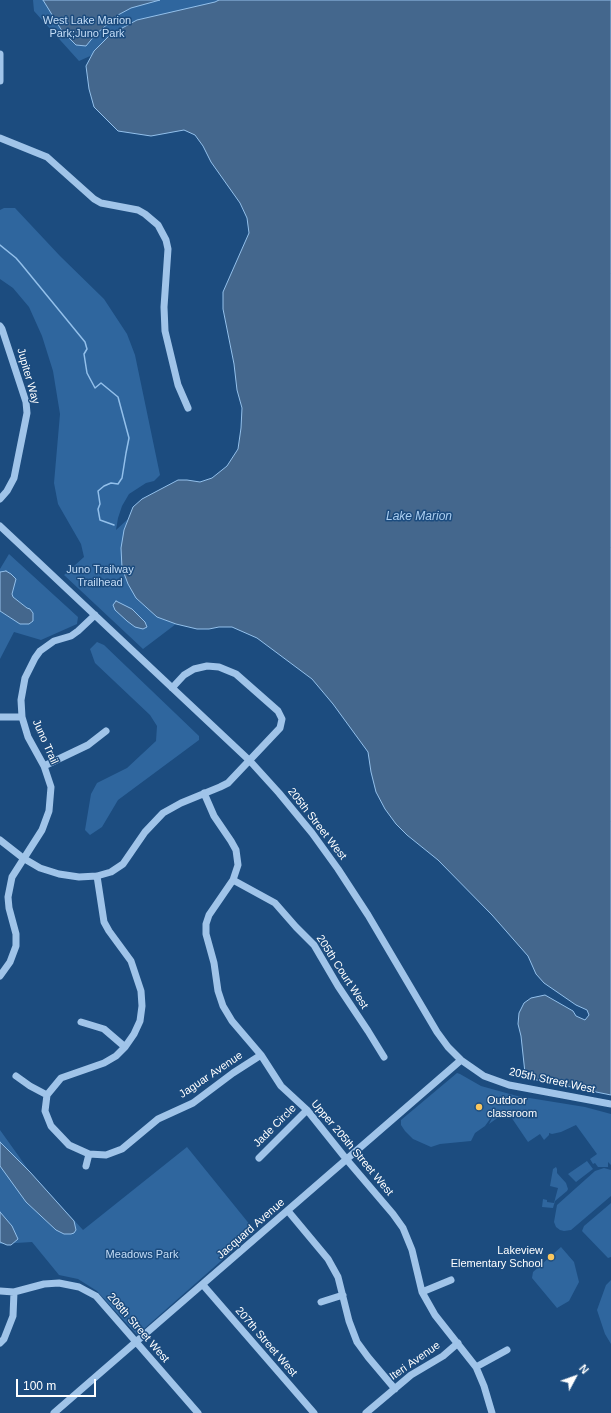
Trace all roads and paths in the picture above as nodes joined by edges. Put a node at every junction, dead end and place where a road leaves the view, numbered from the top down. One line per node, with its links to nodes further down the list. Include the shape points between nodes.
1 (0, 54): 2 (street)
2 (0, 81)
3 (0, 138): 5 (street, via 43,155 94,198 108,205 138,210 152,219 163,232 168,257 165,331 178,385)
4 (0, 326): 6 (street, Jupiter Way, via 26,402 27,413 14,478)
5 (188, 408)
6 (0, 499)
7 (0, 526): 8 (street, 205th Street West)
8 (95, 615): 9 (street, 205th Street West); 10 (street, Juno Trail, via 74,634 47,645 34,658 22,690)
9 (172, 688): 13 (street, 205th Street West); 13 (street, via 194,669 206,666 220,667 236,674 278,711 282,719 280,728)
10 (22, 716): 11 (street); 14 (street, Juno Trail, via 28,737)
11 (0, 717)
12 (106, 731): 14 (street, via 88,746)
13 (250, 761): 15 (street, via 228,783); 25 (street, 205th Street West, via 288,803 338,869 437,1032)
14 (44, 766): 17 (street, Juno Trail, via 50,788 49,811 42,830)
15 (204, 793): 18 (street, via 181,802 163,814 145,832 123,864 111,872); 19 (street, Upper 205th Street West, via 214,816 236,850 238,865)
16 (0, 840): 17 (street)
17 (23, 858): 18 (street, via 40,868 59,874); 20 (street, Juno Trail, via 12,877 8,897 16,946 10,962)
18 (97, 876): 22 (street, via 104,922 131,961 141,991 140,1021)
19 (233, 880): 23 (street, Upper 205th Street West, via 209,915 206,934 223,1006 232,1021); 24 (street, 205th Court West, via 276,903 314,945)
20 (0, 976)
21 (81, 1022): 22 (street, via 104,1029)
22 (125, 1047): 27 (street, via 104,1063 61,1078)
23 (262, 1055): 29 (street, Upper 205th Street West, via 280,1086); 30 (street, Jaguar Avenue, via 192,1103 158,1119 122,1149 106,1155)
24 (384, 1057)
25 (461, 1060): 28 (street, 205th Street West, via 484,1076 509,1085); 32 (street, Jacquard Avenue)
26 (16, 1076): 27 (street)
27 (47, 1095): 30 (street, Jaguar Avenue, via 45,1111 51,1126 69,1145)
28 (611, 1104)
29 (307, 1110): 31 (street, Jade Circle); 32 (street, Upper 205th Street West)
30 (89, 1154): 33 (street)
31 (259, 1158)
32 (347, 1160): 34 (street, Jacquard Avenue); 39 (street, Upper 205th Street West, via 402,1228 412,1250)
33 (86, 1166)
34 (288, 1211): 36 (street, Jacquard Avenue); 40 (street, via 328,1259 338,1277)
35 (451, 1280): 39 (street)
36 (203, 1285): 42 (street, Jacquard Avenue); 50 (street, 207th Street West)
37 (0, 1291): 38 (street, 208th Street West)
38 (14, 1292): 42 (street, 208th Street West, via 59,1282 79,1287 96,1296); 43 (street, via 13,1316)
39 (422, 1292): 44 (street, Upper 205th Street West, via 434,1315)
40 (343, 1295): 41 (street); 47 (street, via 357,1342)
41 (321, 1302)
42 (136, 1342): 48 (street, Jacquard Avenue); 49 (street, 208th Street West)
43 (0, 1343)
44 (458, 1343): 46 (street, Upper 205th Street West); 47 (street, Iteri Avenue, via 443,1356)
45 (507, 1350): 46 (street)
46 (476, 1367): 52 (street, Upper 205th Street West)
47 (394, 1388): 51 (street, Iteri Avenue)
48 (54, 1413)
49 (198, 1413)
50 (314, 1413)
51 (366, 1413)
52 (492, 1413)

